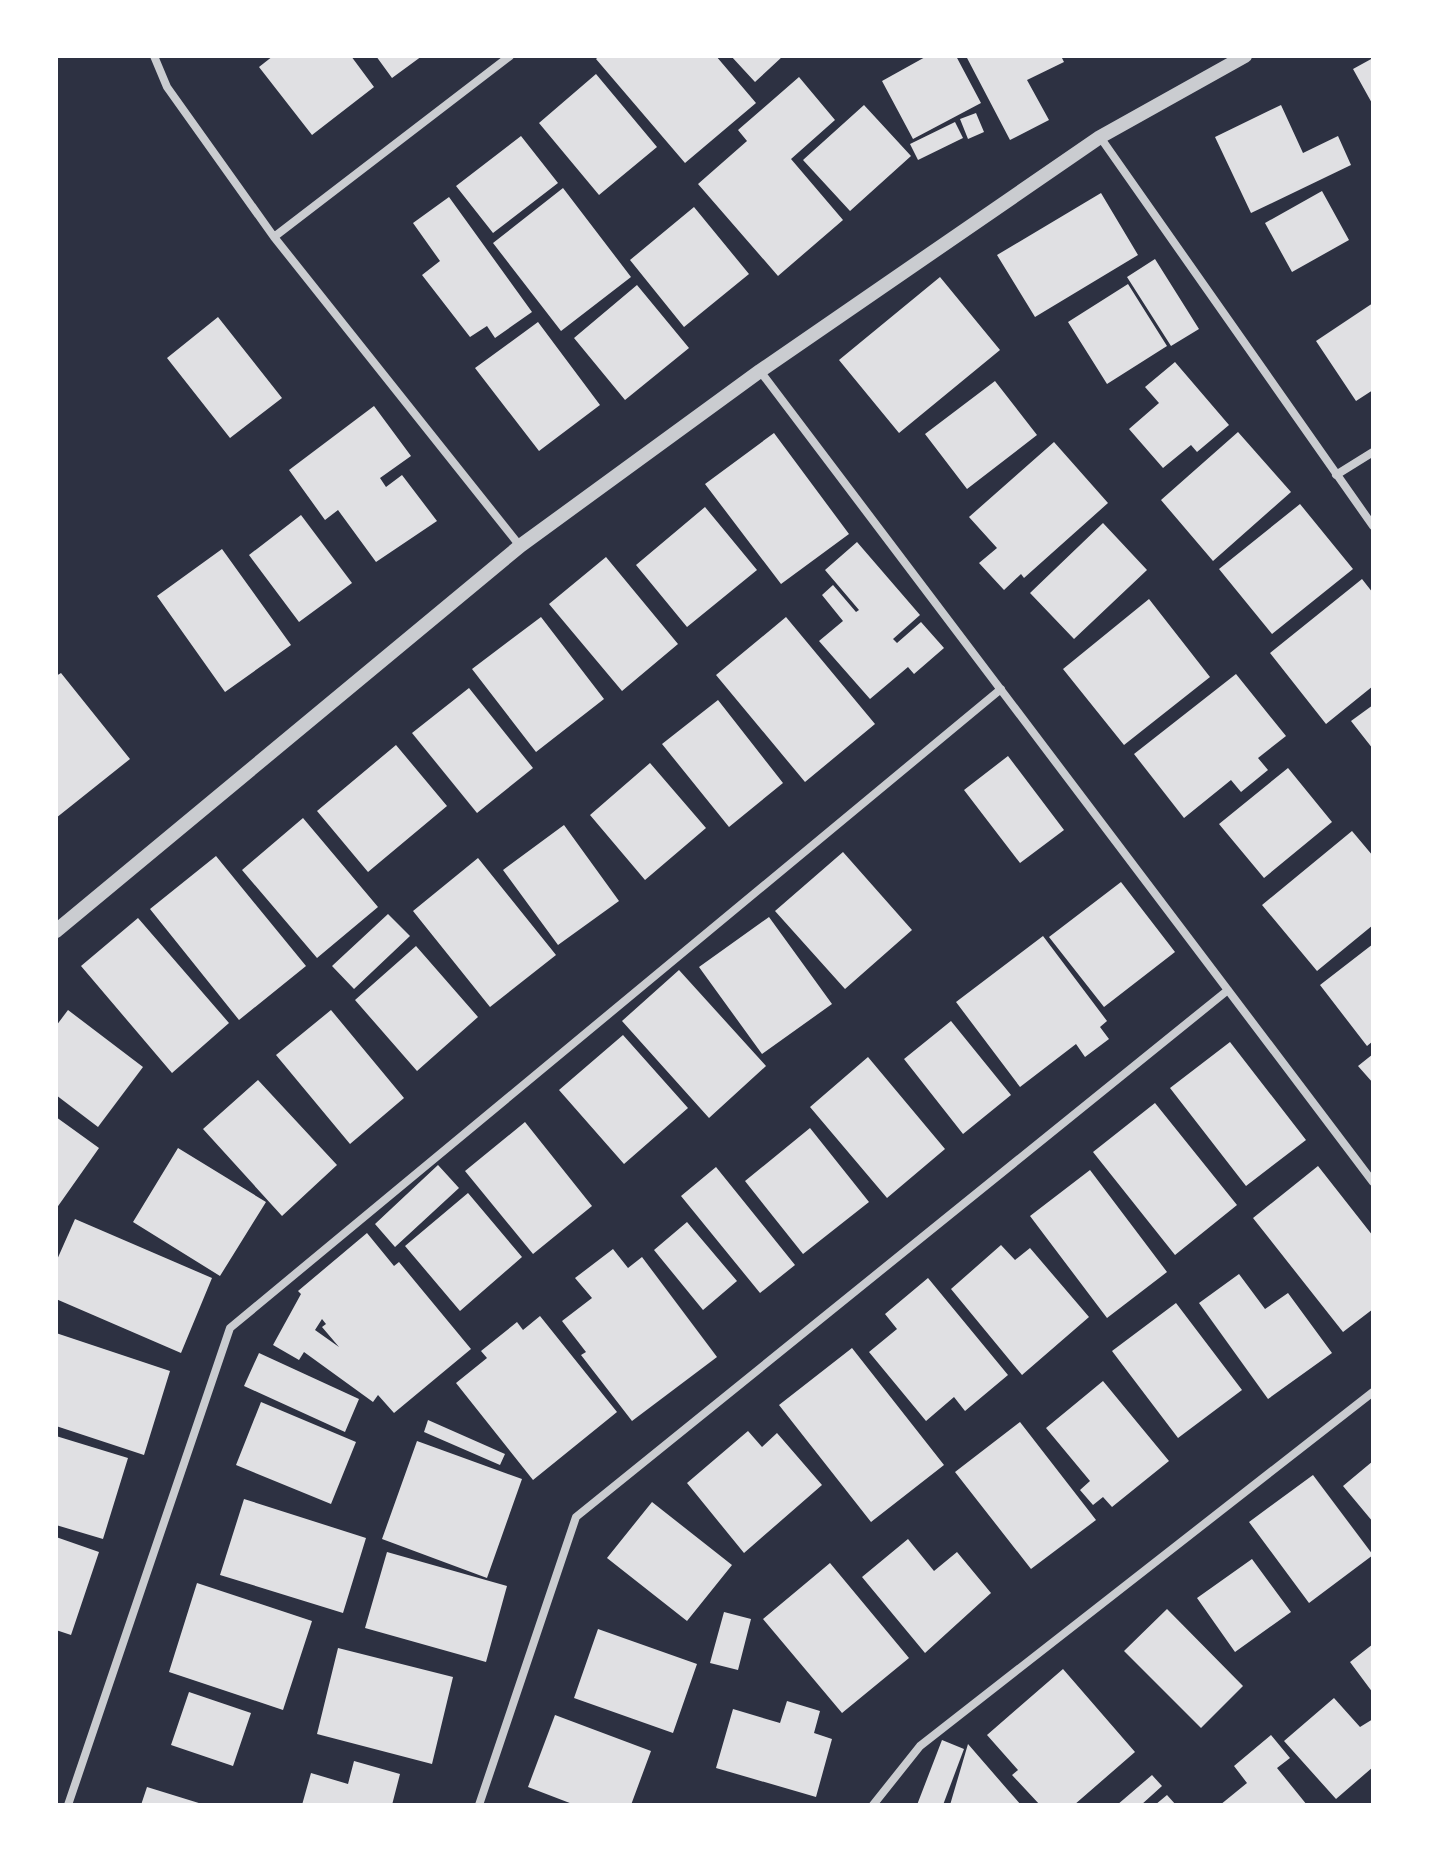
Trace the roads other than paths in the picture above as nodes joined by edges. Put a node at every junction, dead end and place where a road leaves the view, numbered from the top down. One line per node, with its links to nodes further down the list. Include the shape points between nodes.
1 (154, 56): 5 (street, via 167,87)
2 (510, 56): 5 (street)
3 (1245, 56): 4 (street)
4 (1100, 137): 6 (street); 8 (street)
5 (274, 237): 10 (street)
6 (760, 371): 10 (street); 11 (street)
7 (1373, 452): 8 (street)
8 (1336, 475): 9 (street)
9 (1373, 526)
10 (520, 546): 12 (street)
11 (1001, 689): 13 (street); 16 (street, via 230,1328)
12 (56, 931)
13 (1228, 990): 14 (street); 17 (street, via 576,1517)
14 (1373, 1182)
15 (1373, 1392): 18 (street, via 920,1746)
16 (68, 1805)
17 (479, 1805)
18 (873, 1805)

